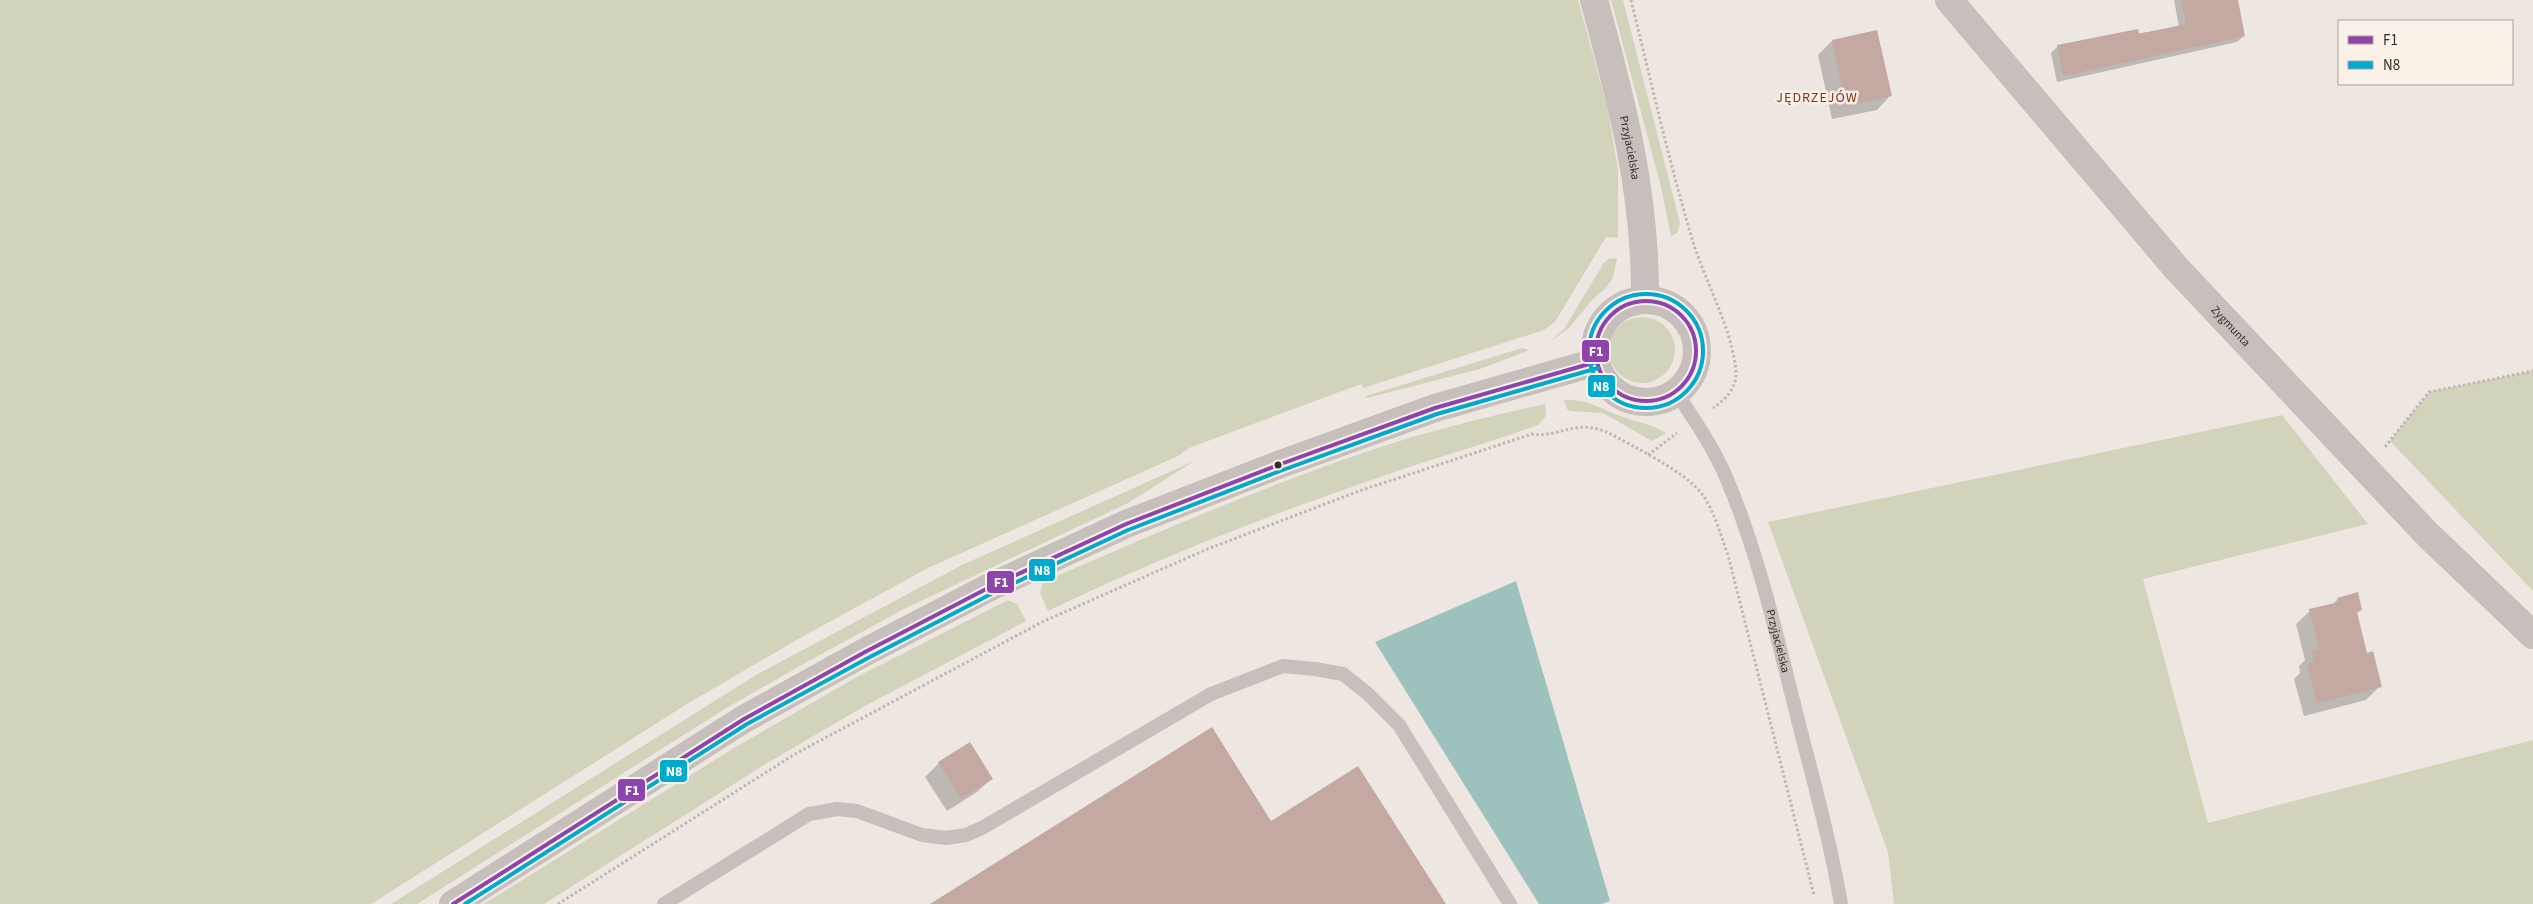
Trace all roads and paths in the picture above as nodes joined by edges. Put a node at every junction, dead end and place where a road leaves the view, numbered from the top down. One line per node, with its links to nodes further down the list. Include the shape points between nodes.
1 (1594, 0): 4 (street, Przyjacielska, via 1623,106 1636,172 1645,249)
2 (1631, 0): 8 (path, via 1685,214 1723,320 1736,371 1732,389)
3 (1949, 0): 9 (street, Zygmunta, via 2177,268)
4 (1645, 300): 5 (street, via 1616,309 1606,320 1594,347); 7 (street, via 1672,308 1683,317 1693,335 1696,356 1693,370)
5 (1596, 362): 7 (street, via 1610,387 1634,401 1649,402); 12 (street, via 1434,408 1278,465 1126,524 988,588 864,652 744,720)
6 (2533, 371): 9 (path, via 2429,392)
7 (1676, 392): 16 (lane, Przyjacielska, via 1726,475 1746,529 1820,807)
8 (1716, 406)
9 (2366, 470): 10 (street, Zygmunta, via 2427,534)
10 (2533, 635)
11 (1816, 903): 13 (path, via 1728,554 1714,516 1702,494 1690,481 1609,432 1584,426 1532,434 1359,491 1205,550 1042,622 795,754)
12 (453, 904)
13 (558, 904)
14 (664, 904): 15 (lane, via 809,814 838,809 857,811 922,835 946,838 982,828 1211,694 1284,666 1343,674 1399,725)
15 (1510, 904)
16 (1841, 904)

